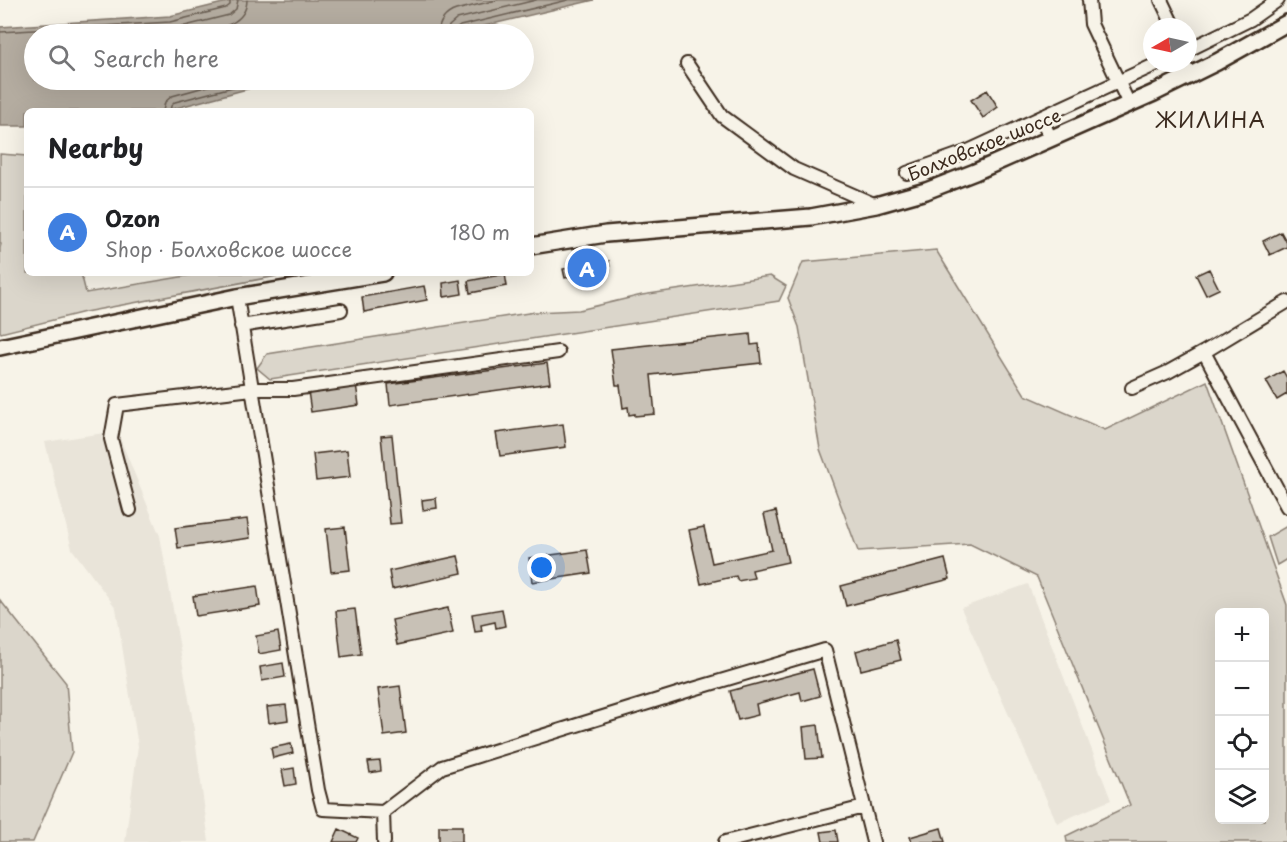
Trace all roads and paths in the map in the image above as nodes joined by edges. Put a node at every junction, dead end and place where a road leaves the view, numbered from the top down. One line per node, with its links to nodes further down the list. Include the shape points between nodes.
1 (1089, 0): 11 (street, via 1091,24)
2 (1161, 0): 4 (street)
3 (1278, 0): 6 (street, via 1251,19)
4 (1170, 18)
5 (1287, 23): 8 (main road, Болховское шоссе, via 1217,62)
6 (1197, 46)
7 (687, 64): 18 (street, via 722,116 794,169)
8 (1197, 67)
9 (1143, 71): 11 (street)
10 (1183, 72): 12 (main road, Болховское шоссе)
11 (1119, 82): 12 (street); 13 (street)
12 (1129, 104): 14 (main road, Болховское шоссе)
13 (1041, 118): 14 (street); 15 (street)
14 (1051, 139): 16 (main road, Болховское шоссе)
15 (966, 152): 16 (street); 17 (street)
16 (975, 172): 18 (main road, Болховское шоссе)
17 (908, 173)
18 (876, 205): 19 (main road, Болховское шоссе, via 811,217 606,234)
19 (534, 246)
20 (365, 276): 21 (main road)
21 (237, 297): 24 (street); 25 (main road)
22 (1287, 303): 27 (street)
23 (341, 310): 24 (street)
24 (242, 326): 29 (street)
25 (0, 347)
26 (558, 351): 29 (street, via 293,389)
27 (1204, 352): 28 (street); 30 (street)
28 (1132, 388)
29 (252, 389): 31 (street, via 117,405 111,439); 33 (street, via 323,809)
30 (1287, 507)
31 (130, 510)
32 (864, 807): 33 (street, via 825,650 442,767); 35 (street); 36 (street)
33 (383, 812): 34 (street)
34 (384, 842)
35 (725, 842)
36 (873, 842)

